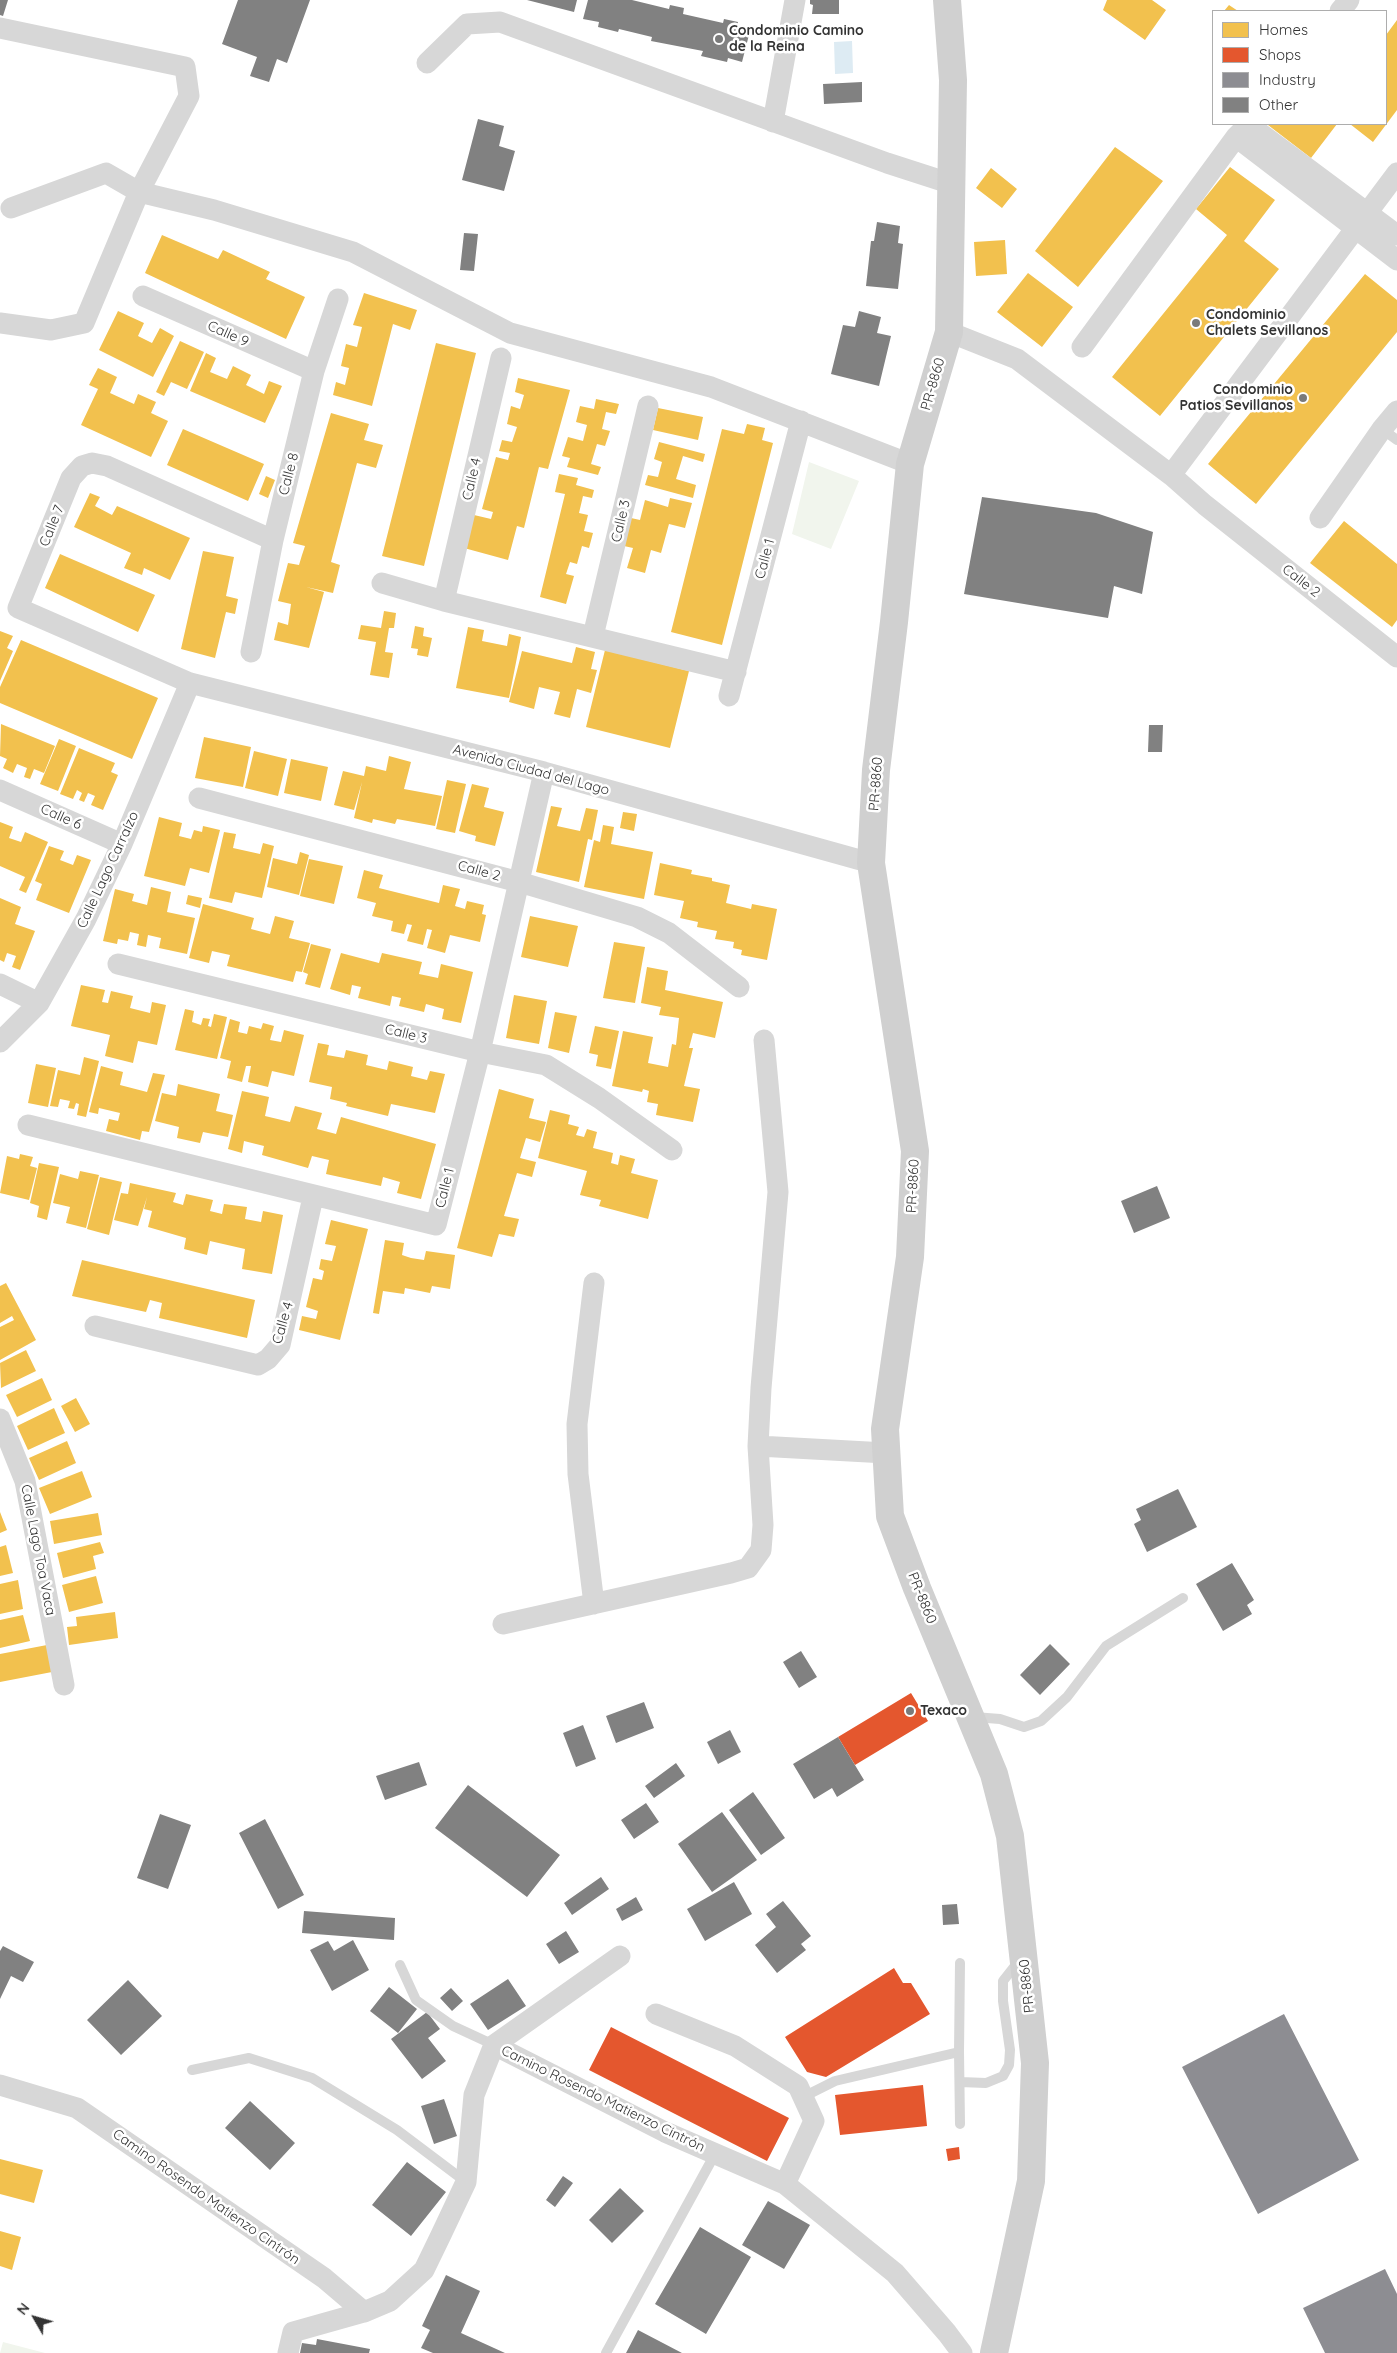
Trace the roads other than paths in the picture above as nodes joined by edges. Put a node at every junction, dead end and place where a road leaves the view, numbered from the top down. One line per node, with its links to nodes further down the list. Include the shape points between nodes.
1 (795, 0): 7 (street)
2 (948, 0): 10 (street, PR-8860 / PR-8860, via 953,80)
3 (1349, 0): 4 (street)
4 (1341, 10)
5 (0, 28): 11 (street, via 185,67 189,96)
6 (427, 63): 7 (street, via 467,24 500,22)
7 (773, 122): 10 (street)
8 (1245, 128): 13 (street); 20 (street)
9 (1397, 173): 13 (street)
10 (952, 184): 19 (street, PR-8860 / PR-8860)
11 (139, 192): 12 (street, via 106,173); 18 (street, via 84,323 51,330); 25 (street, via 214,210 353,252 510,333 711,387)
12 (11, 208)
13 (1362, 220): 14 (street); 15 (street); 28 (street)
14 (1397, 235)
15 (1397, 260)
16 (143, 296): 22 (street, Calle 9)
17 (338, 299): 22 (street, Calle 8)
18 (0, 323)
19 (949, 332): 27 (street, PR-8860 / PR-8860); 28 (street, Calle 2, via 1017,359)
20 (1082, 347)
21 (501, 358): 32 (street, Calle 4)
22 (314, 371): 30 (street, Calle 8)
23 (648, 406): 33 (street, Calle 3)
24 (1397, 411): 26 (street)
25 (801, 421): 27 (street); 36 (street, Calle 1)
26 (1390, 434): 29 (street)
27 (910, 464): 43 (street, PR-8860 / PR-8860, via 876,770)
28 (1172, 475): 35 (street, Calle 2, via 1205,505)
29 (1320, 518)
30 (273, 540): 34 (street, Calle 8); 37 (street, Calle 7, via 107,466 92,463 82,466 71,478 18,608)
31 (382, 584): 32 (street)
32 (444, 601): 33 (street)
33 (593, 636): 36 (street)
34 (251, 652)
35 (1397, 657)
36 (736, 672): 38 (street, Calle 1)
37 (190, 683): 39 (street, Avenida Ciudad del Lago); 42 (street, Calle Lago Carraízo)
38 (729, 696)
39 (544, 772): 43 (street, Avenida Ciudad del Lago); 44 (street, Calle 1)
40 (0, 790): 42 (street, Calle 6)
41 (199, 798): 44 (street, Calle 2)
42 (122, 844): 48 (street, Calle Lago Carraízo, via 86,919)
43 (871, 863): 59 (street, PR-8860 / PR-8860, via 915,1150 910,1257 885,1429)
44 (519, 882): 47 (street, Calle 2, via 637,917 669,934); 51 (street, Calle 1)
45 (118, 964): 51 (street, Calle 3)
46 (0, 984): 48 (street)
47 (739, 987)
48 (39, 1003): 50 (street, Calle Lago Carraízo)
49 (764, 1040): 58 (street, via 778,1192)
50 (0, 1042)
51 (480, 1052): 53 (street, Calle 3, via 546,1065); 54 (street, Calle 1, via 436,1225)
52 (28, 1125): 54 (street, Calle 1)
53 (672, 1150)
54 (313, 1197): 56 (street, Calle 4, via 280,1345 258,1365)
55 (594, 1283): 61 (street, via 577,1424 578,1474)
56 (95, 1326)
57 (0, 1419): 63 (street, Calle Lago Toa Vaca, via 25,1481)
58 (758, 1446): 59 (street); 61 (street, via 763,1525 761,1550 748,1568)
59 (886, 1453): 64 (street, PR-8860 / PR-8860, via 890,1516)
60 (1183, 1598): 64 (lane, via 1106,1646 1067,1697 1041,1721 1024,1727)
61 (594, 1604): 62 (street)
62 (503, 1624)
63 (64, 1685)
64 (970, 1716): 65 (street, PR-8860 / PR-8860, via 994,1774 1010,1836)
65 (1023, 1955): 73 (lane, via 1004,1981 1009,2065 1003,2076 986,2082); 84 (street, PR-8860 / PR-8860, via 1035,2063 1031,2181)
66 (620, 1956): 70 (street)
67 (960, 1963): 71 (lane)
68 (400, 1965): 70 (lane, via 416,2000 453,2026)
69 (656, 2014): 75 (street, via 735,2046 798,2086)
70 (494, 2045): 77 (street, Camino Rosendo Matienzo Cintrón); 78 (street, Camino Rosendo Matienzo Cintrón, via 474,2095)
71 (959, 2052): 73 (lane); 75 (lane, via 834,2081)
72 (192, 2070): 78 (lane, via 249,2058 312,2078 398,2130)
73 (960, 2082): 76 (lane)
74 (0, 2085): 80 (street, Camino Rosendo Matienzo Cintrón, via 77,2108 324,2278)
75 (803, 2097): 79 (street, via 814,2121)
76 (960, 2124)
77 (716, 2154): 79 (street, Camino Rosendo Matienzo Cintrón); 82 (lane)
78 (466, 2182): 80 (street, Camino Rosendo Matienzo Cintrón, via 424,2270 390,2300)
79 (785, 2184): 83 (street, Camino Rosendo Matienzo Cintrón, via 895,2273)
80 (364, 2312): 81 (street, via 294,2332)
81 (288, 2353)
82 (606, 2353)
83 (962, 2353)
84 (994, 2353)

